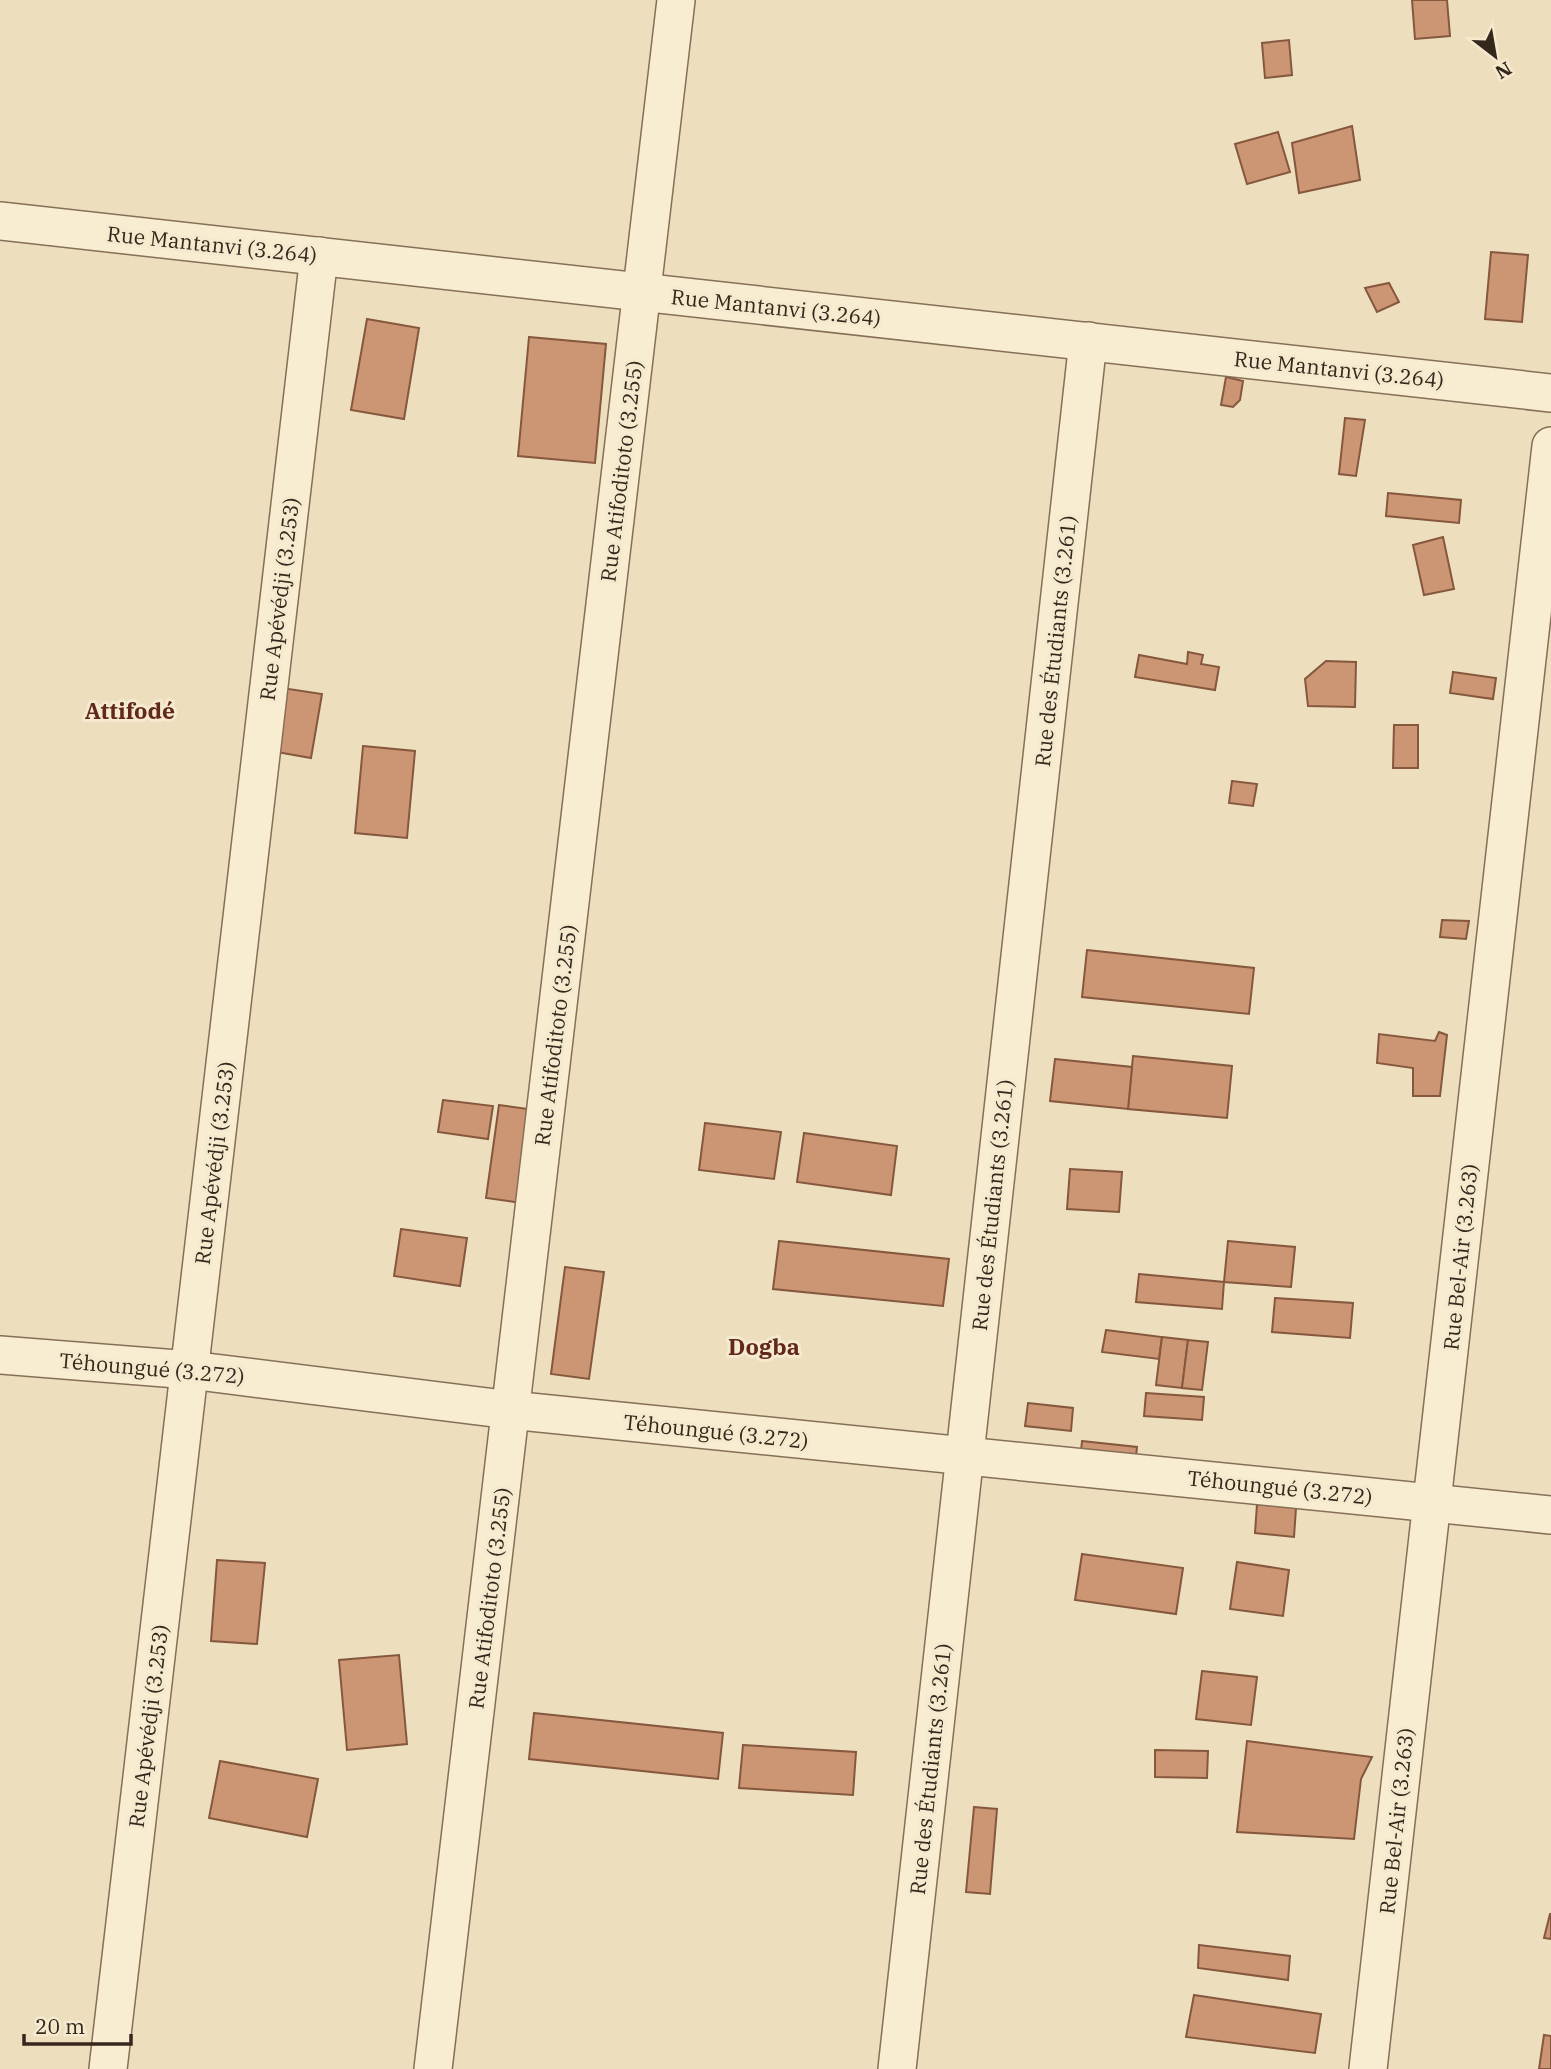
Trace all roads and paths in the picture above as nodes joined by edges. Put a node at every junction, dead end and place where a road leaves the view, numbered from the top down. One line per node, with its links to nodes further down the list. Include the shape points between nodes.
1 (676, 0): 4 (street, Rue Atifoditoto (3.255))
2 (0, 221): 3 (street, Rue Mantanvi (3.264))
3 (319, 256): 4 (street, Rue Mantanvi (3.264)); 9 (street, Rue Apévédji (3.253))
4 (642, 292): 5 (street, Rue Mantanvi (3.264)); 10 (street, Rue Atifoditoto (3.255))
5 (1088, 341): 6 (street, Rue Mantanvi (3.264)); 11 (street, Rue des Étudiants (3.261))
6 (1551, 393)
7 (1551, 446): 12 (street, Rue Bel-Air (3.263))
8 (0, 1355): 9 (street, Téhoungué (3.272))
9 (190, 1370): 10 (street, Téhoungué (3.272)); 14 (street, Rue Apévédji (3.253))
10 (510, 1410): 11 (street, Téhoungué (3.272)); 15 (street, Rue Atifoditoto (3.255))
11 (964, 1456): 12 (street, Téhoungué (3.272)); 16 (street, Rue des Étudiants (3.261))
12 (1432, 1503): 13 (street, Téhoungué (3.272)); 17 (street, Rue Bel-Air (3.263))
13 (1551, 1515)
14 (108, 2069)
15 (433, 2069)
16 (897, 2069)
17 (1368, 2069)

